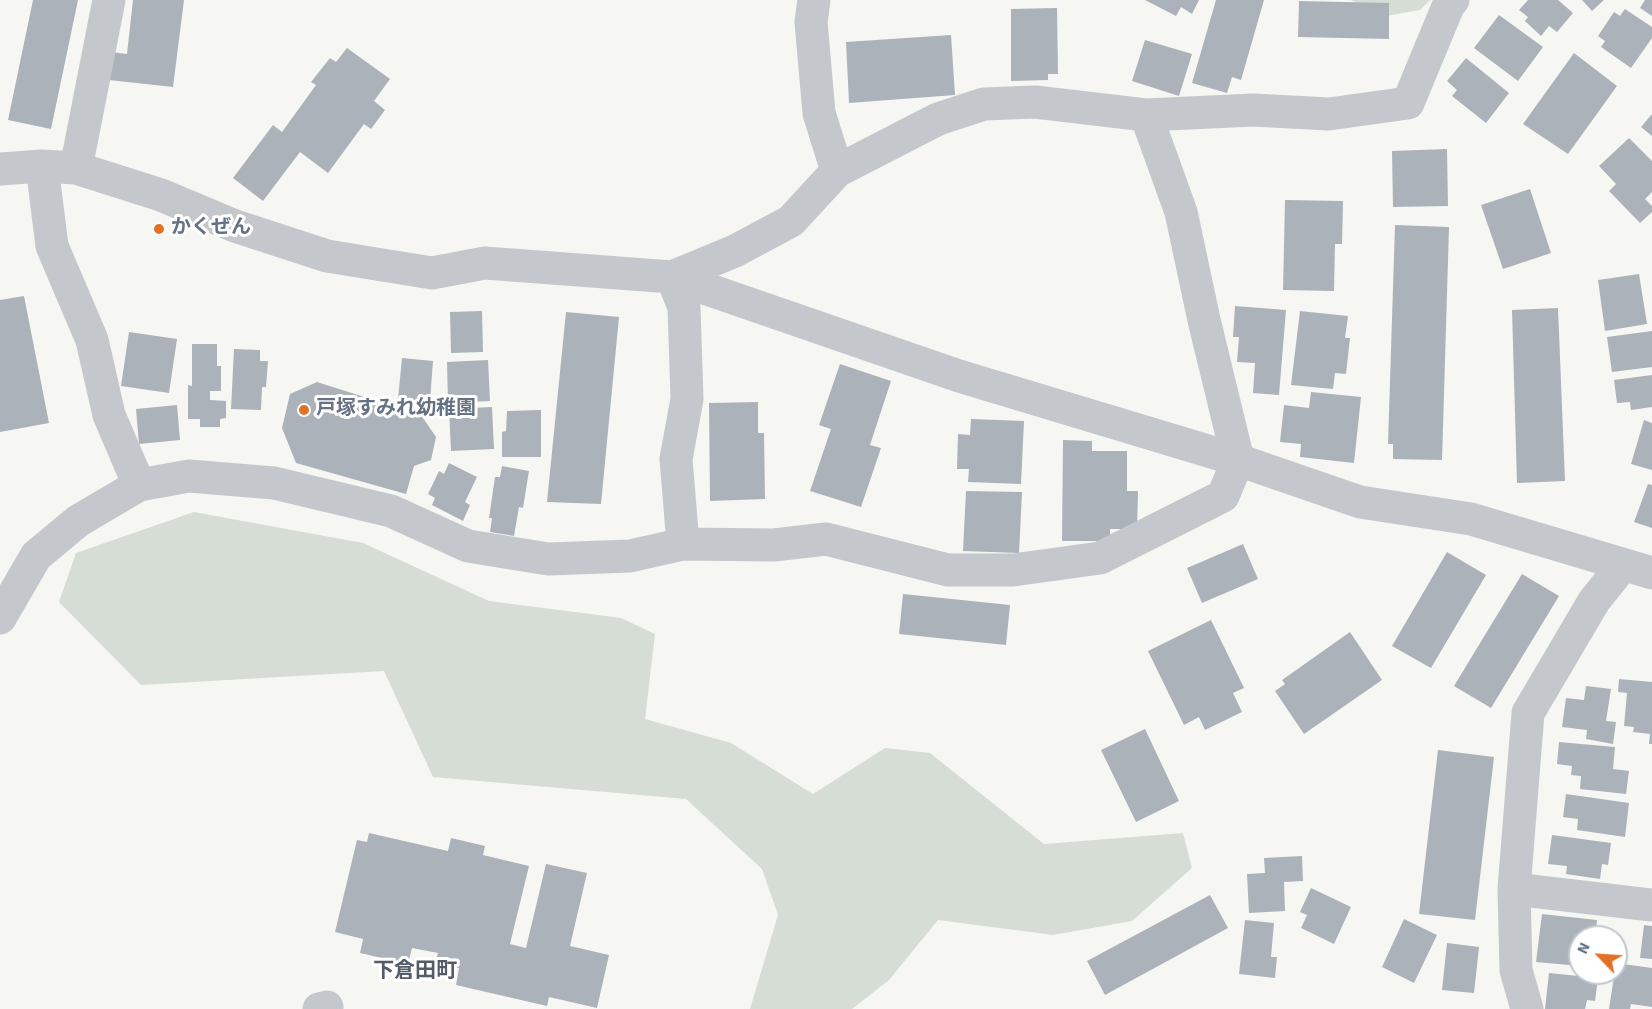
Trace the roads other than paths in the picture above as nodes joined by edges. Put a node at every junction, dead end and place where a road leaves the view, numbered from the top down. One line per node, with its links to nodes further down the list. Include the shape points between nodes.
1 (109, 0): 6 (street)
2 (814, 0): 8 (street, via 811,22 819,114)
3 (1453, 0): 4 (street, via 1408,103 1329,114 1253,110)
4 (1146, 115): 8 (street, via 1035,102 984,104 938,119); 10 (street, via 1181,212)
5 (42, 166): 6 (street); 7 (street); 11 (street, via 52,246 92,340 109,415)
6 (76, 168): 9 (street, via 327,256 432,273 485,263)
7 (0, 169)
8 (837, 171): 9 (street, via 791,222)
9 (672, 277): 10 (street, via 959,376); 12 (street, via 684,308 687,399 676,459)
10 (1238, 460): 12 (street, via 1223,496 1100,558 1013,570 948,570 826,539 774,545); 13 (street, via 1360,502 1471,519)
11 (139, 485): 12 (street, via 189,476 274,483 391,511 468,546 548,559 630,556); 14 (street, via 78,521 36,556)
12 (683, 544)
13 (1637, 569): 15 (street, via 1594,601 1528,713)
14 (0, 618)
15 (1514, 889): 16 (street); 17 (street, via 1516,970)
16 (1652, 905)
17 (1527, 1009)

